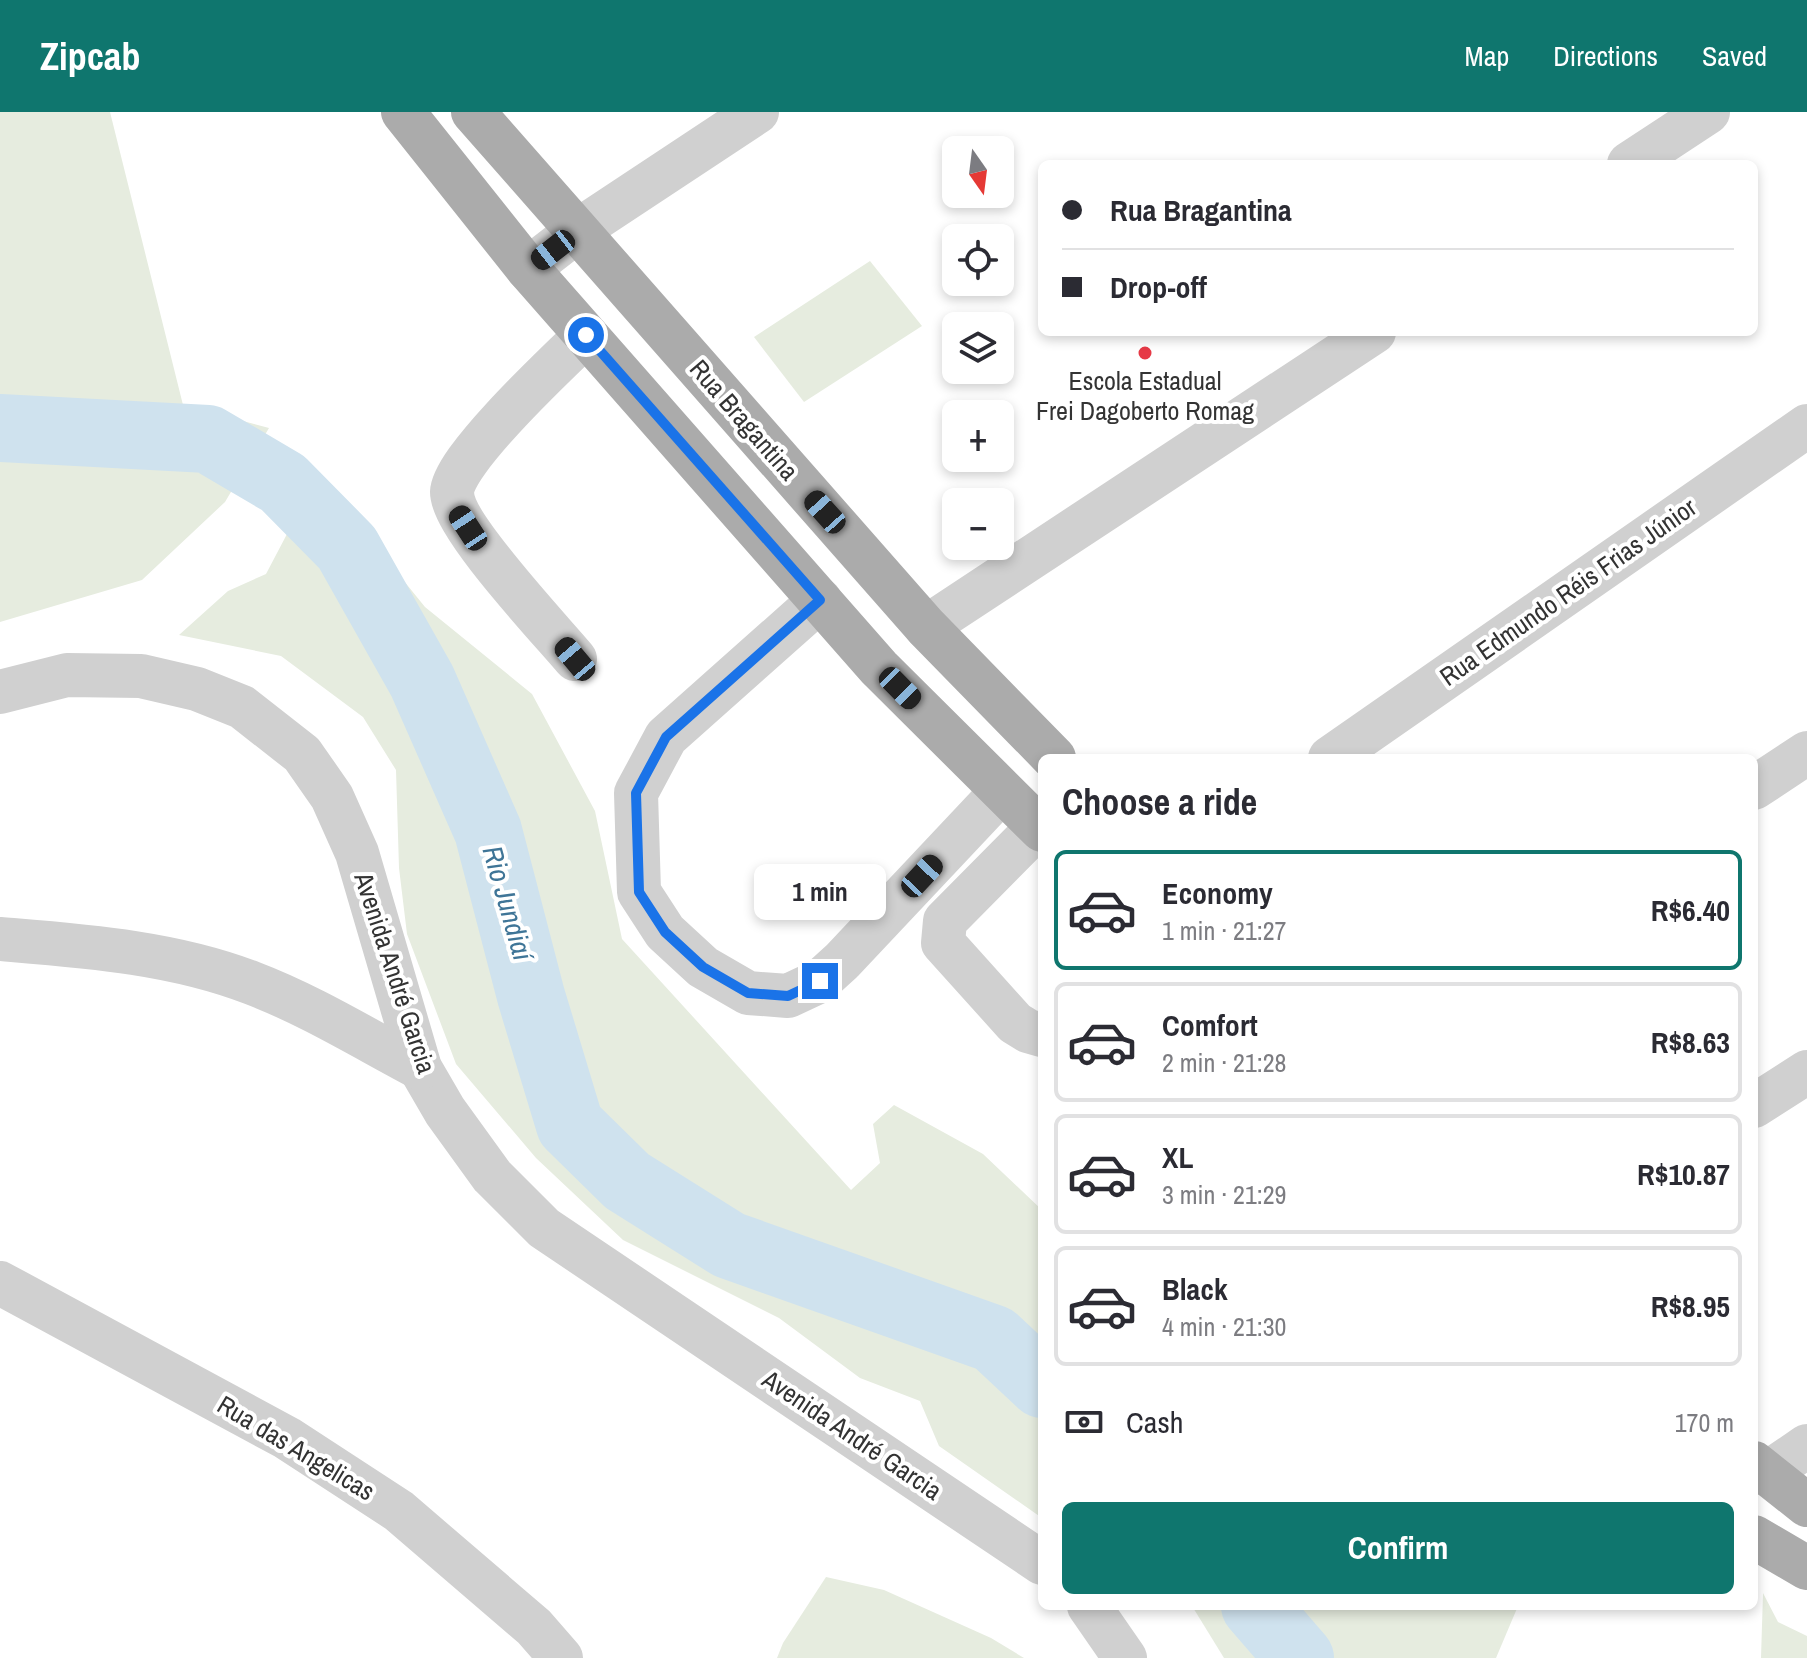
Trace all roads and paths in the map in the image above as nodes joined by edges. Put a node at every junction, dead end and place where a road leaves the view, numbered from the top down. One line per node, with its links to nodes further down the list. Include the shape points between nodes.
1 (403, 112): 7 (main road)
2 (473, 112): 6 (main road, Rua Bragantina)
3 (757, 112): 6 (street)
4 (1708, 112): 5 (street)
5 (1635, 160)
6 (577, 231): 7 (street); 12 (main road, Rua Bragantina)
7 (528, 269): 8 (main road)
8 (586, 335): 11 (main road); 13 (street, via 463,465 452,491 457,512 478,543)
9 (1368, 336): 12 (street)
10 (1807, 426): 17 (street, Rua Edmundo Réis Frias Júnior)
11 (820, 600): 19 (main road, via 879,668); 19 (street, via 666,737 636,793 639,892 665,932 703,967 748,993 788,996 831,971)
12 (926, 627): 16 (main road, Rua Bragantina)
13 (575, 659)
14 (0, 692): 24 (street, Avenida André Garcia, via 67,675 141,676 197,689 242,707 302,754 332,797 357,853)
15 (1807, 753): 18 (street)
16 (1050, 754)
17 (1336, 754)
18 (1758, 785)
19 (1002, 791): 20 (main road)
20 (1038, 826)
21 (1038, 830): 23 (street, via 945,921 943,943 1015,1023)
22 (0, 939): 24 (street, via 164,958 251,983)
23 (1038, 1034)
24 (420, 1068): 32 (street, Avenida André Garcia, via 492,1176 544,1228)
25 (1807, 1072): 26 (street)
26 (1758, 1103)
27 (0, 1283): 36 (street, Rua das Angelicas, via 287,1438 399,1511 534,1627)
28 (1807, 1446): 29 (street)
29 (1760, 1468): 30 (main road)
30 (1807, 1505)
31 (1759, 1541): 33 (main road); 34 (main road)
32 (1038, 1560)
33 (1807, 1568)
34 (1807, 1587)
35 (1092, 1610): 37 (street)
36 (561, 1658)
37 (1125, 1658)

